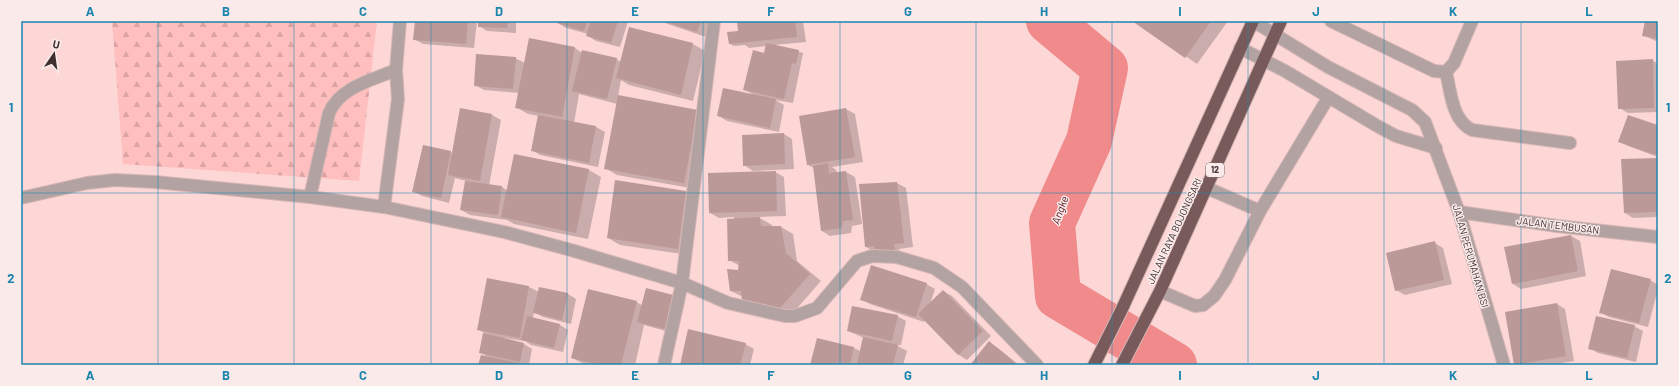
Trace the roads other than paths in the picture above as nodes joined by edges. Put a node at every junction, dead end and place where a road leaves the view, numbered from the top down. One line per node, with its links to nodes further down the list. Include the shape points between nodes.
1 (400, 21): 10 (street)
2 (714, 21): 22 (street)
3 (1253, 21): 7 (street, JALAN PERUMAHAN BSI); 8 (highway, JALAN RAYA BOJONGSARI)
4 (1281, 21): 7 (highway, JALAN RAYA BOJONGSARI / 12)
5 (1331, 21): 11 (street, via 1434,71)
6 (1472, 21): 11 (street, via 1454,64)
7 (1274, 35): 9 (highway, JALAN RAYA BOJONGSARI / 12); 14 (street, JALAN PERUMAHAN BSI, via 1328,67 1412,110 1425,122)
8 (1240, 48): 9 (street); 26 (highway, JALAN RAYA BOJONGSARI, via 1122,309)
9 (1264, 60): 12 (street); 15 (highway, JALAN RAYA BOJONGSARI / 12)
10 (396, 70): 16 (street, via 347,91 333,105); 18 (street, via 398,99)
11 (1446, 72): 13 (street, via 1457,118 1464,126 1472,130)
12 (1328, 98): 14 (street, via 1396,136); 19 (street)
13 (1570, 143)
14 (1436, 148): 20 (street, JALAN PERUMAHAN BSI)
15 (1207, 188): 19 (street); 23 (highway, JALAN RAYA BOJONGSARI / 12)
16 (310, 197): 17 (street, via 115,180 87,183); 18 (street)
17 (21, 198)
18 (384, 207): 22 (street, via 504,232)
19 (1260, 211): 23 (street, via 1225,280 1209,302 1195,306)
20 (1459, 212): 21 (street, JALAN TEMBUSAN); 28 (street, JALAN PERUMAHAN BSI)
21 (1658, 237)
22 (682, 283): 24 (street); 25 (street, via 728,303 774,315 796,316 817,308 857,261 872,256 897,257 934,268 962,287)
23 (1160, 291): 27 (highway, JALAN RAYA BOJONGSARI / 12)
24 (664, 365)
25 (1037, 365)
26 (1094, 365)
27 (1122, 365)
28 (1504, 365)

